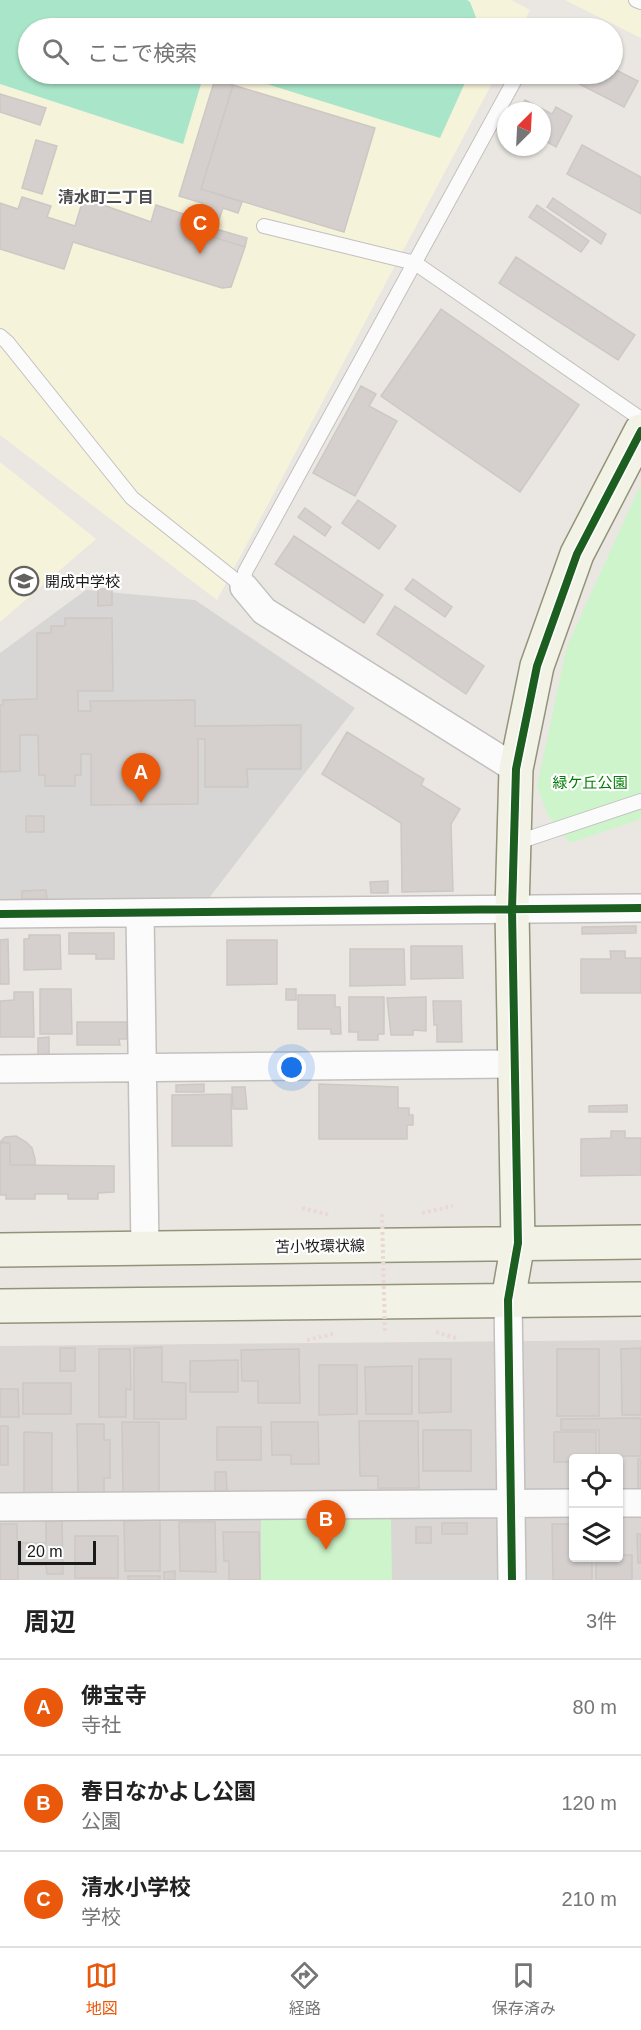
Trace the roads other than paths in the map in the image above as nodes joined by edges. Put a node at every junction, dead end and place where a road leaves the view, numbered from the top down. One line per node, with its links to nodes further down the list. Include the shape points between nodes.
1 (636, 0): 2 (lane)
2 (641, 2)
3 (513, 84): 5 (lane)
4 (264, 226): 5 (lane)
5 (415, 263): 7 (lane); 9 (lane, via 245,572)
6 (0, 336): 9 (lane, via 132,498)
7 (641, 419)
8 (641, 431): 10 (main road, via 577,554 537,666)
9 (244, 587): 10 (street, via 264,611)
10 (516, 769): 12 (main road)
11 (641, 801): 12 (lane)
12 (514, 843): 14 (main road)
13 (641, 908): 14 (street)
14 (512, 910): 15 (street); 17 (main road)
15 (140, 913): 16 (street); 18 (street)
16 (0, 914)
17 (514, 1064): 18 (street); 21 (main road)
18 (144, 1068): 19 (street); 22 (street)
19 (0, 1069)
20 (641, 1242): 21 (main road, 苫小牧環状線)
21 (518, 1243): 22 (main road, 苫小牧環状線); 25 (main road)
22 (146, 1248): 23 (main road, 苫小牧環状線)
23 (0, 1250)
24 (641, 1299): 25 (main road)
25 (508, 1300): 26 (main road); 30 (street)
26 (0, 1306)
27 (569, 1503): 30 (street)
28 (623, 1503): 29 (street)
29 (641, 1503)
30 (511, 1504): 31 (street); 32 (street)
31 (0, 1507)
32 (512, 1580)

